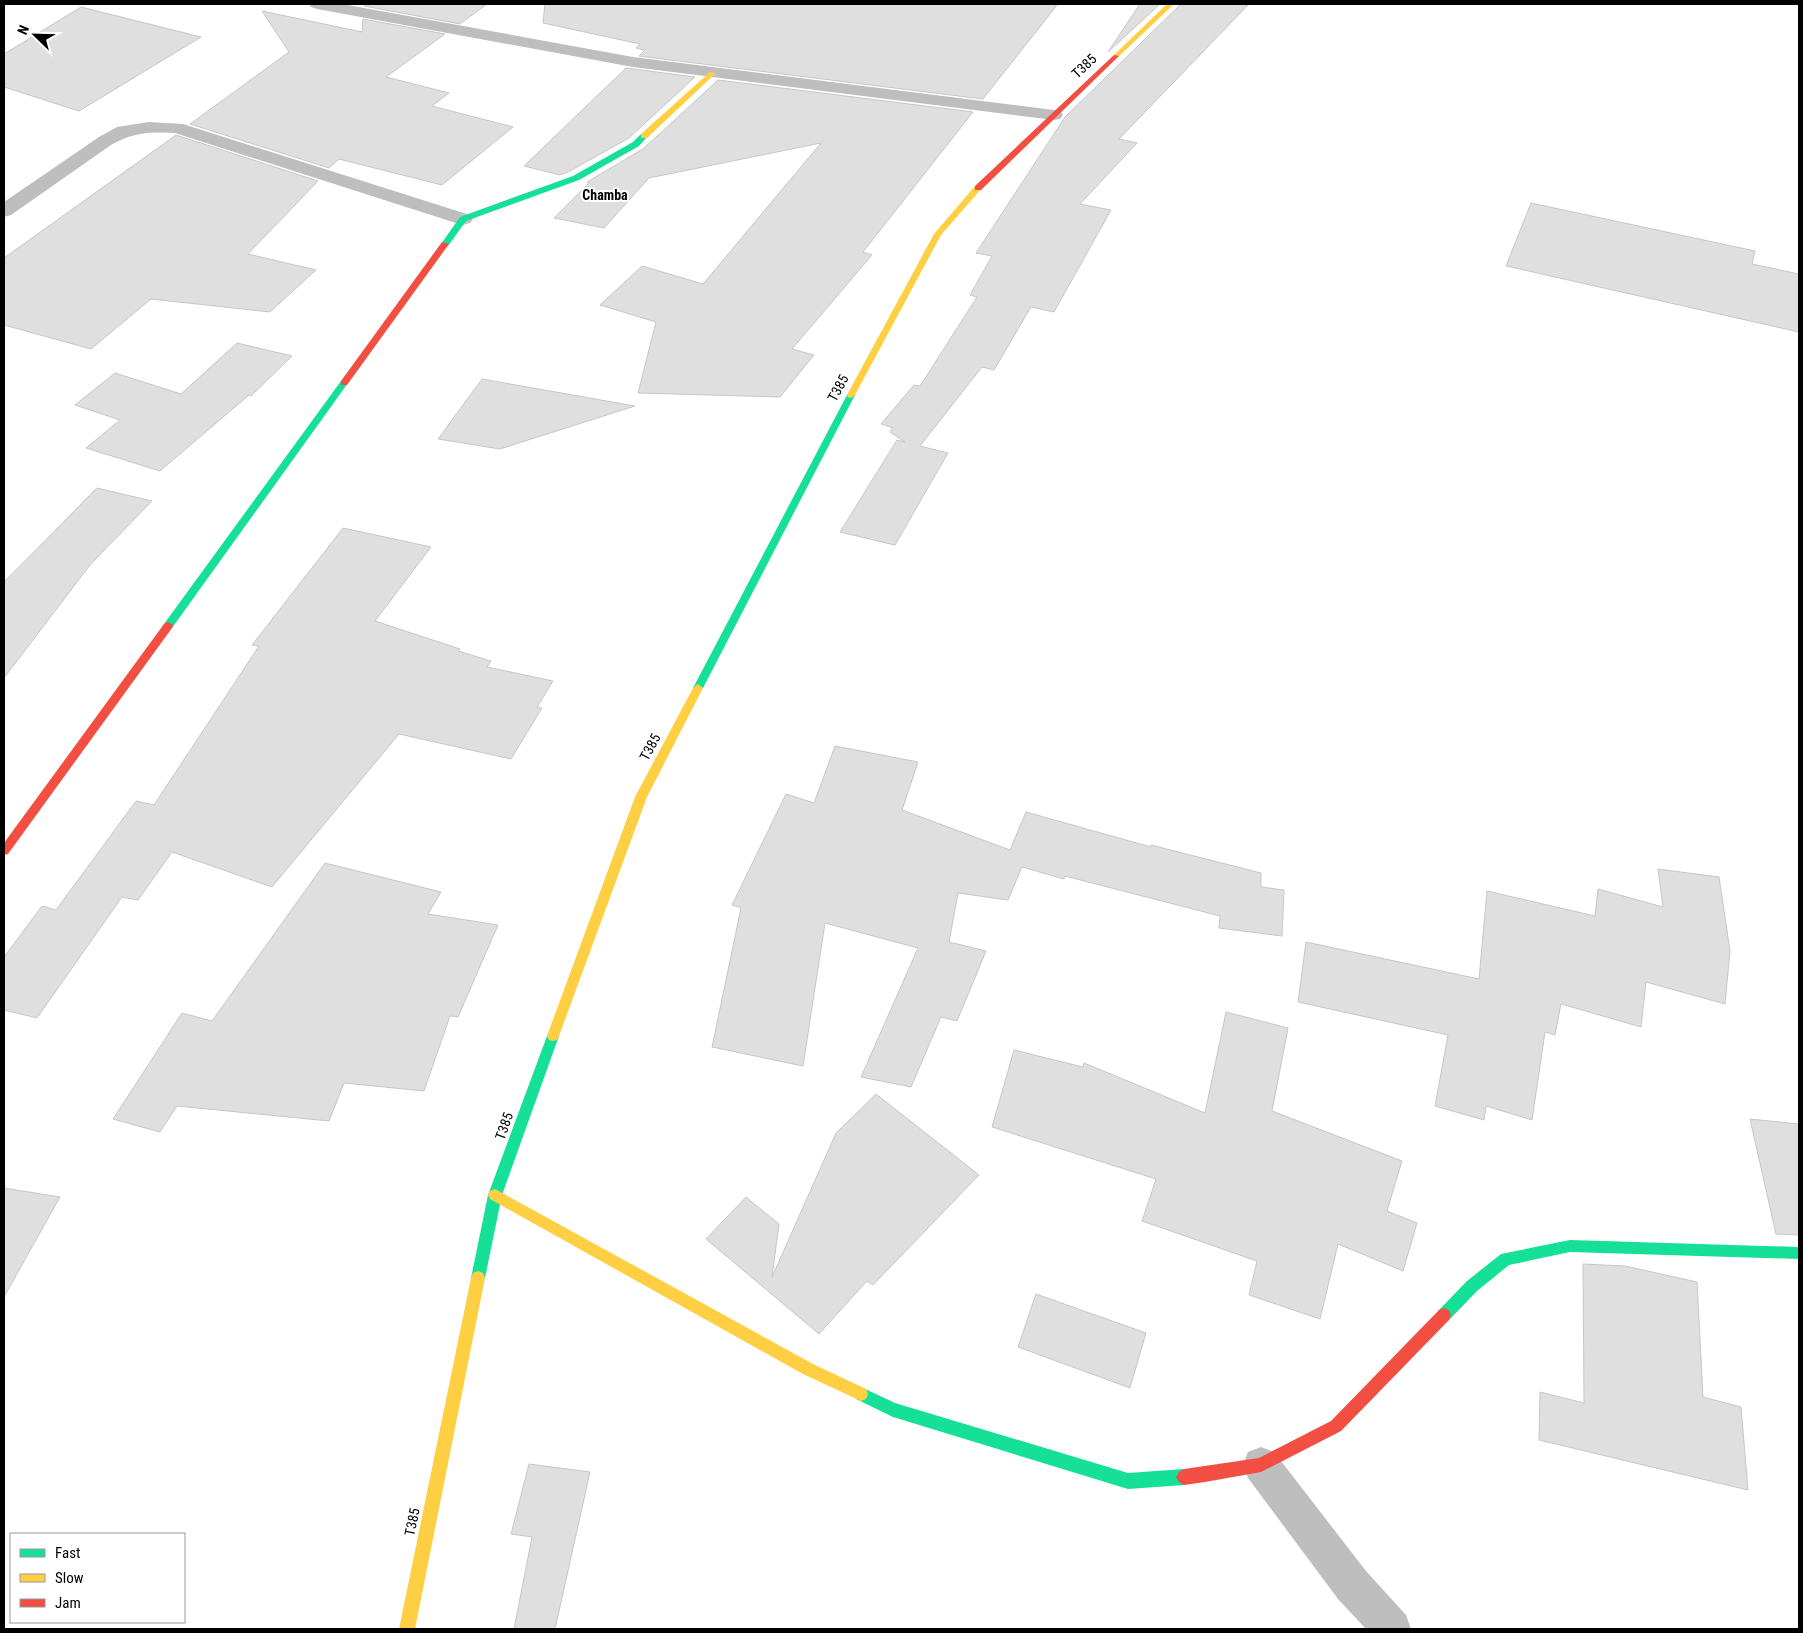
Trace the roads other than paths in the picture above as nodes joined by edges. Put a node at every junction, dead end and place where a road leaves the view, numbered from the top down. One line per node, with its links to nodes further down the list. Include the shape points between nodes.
1 (317, 4): 3 (street)
2 (1171, 4): 4 (street, T385 / T385)
3 (712, 74): 4 (street); 6 (street, via 636,144 576,178)
4 (1054, 115): 8 (street, T385 / T385, via 978,188 938,234 645,788)
5 (4, 211): 6 (street, via 105,141 123,131 149,127 178,128)
6 (463, 219): 7 (street)
7 (4, 851)
8 (495, 1196): 10 (street, via 808,1369 893,1410 1128,1481 1205,1475); 11 (street, T385 / T385)
9 (1799, 1253): 10 (street, via 1570,1246 1506,1260 1472,1286 1336,1426)
10 (1261, 1465): 12 (street, via 1352,1585)
11 (407, 1629)
12 (1392, 1629)

